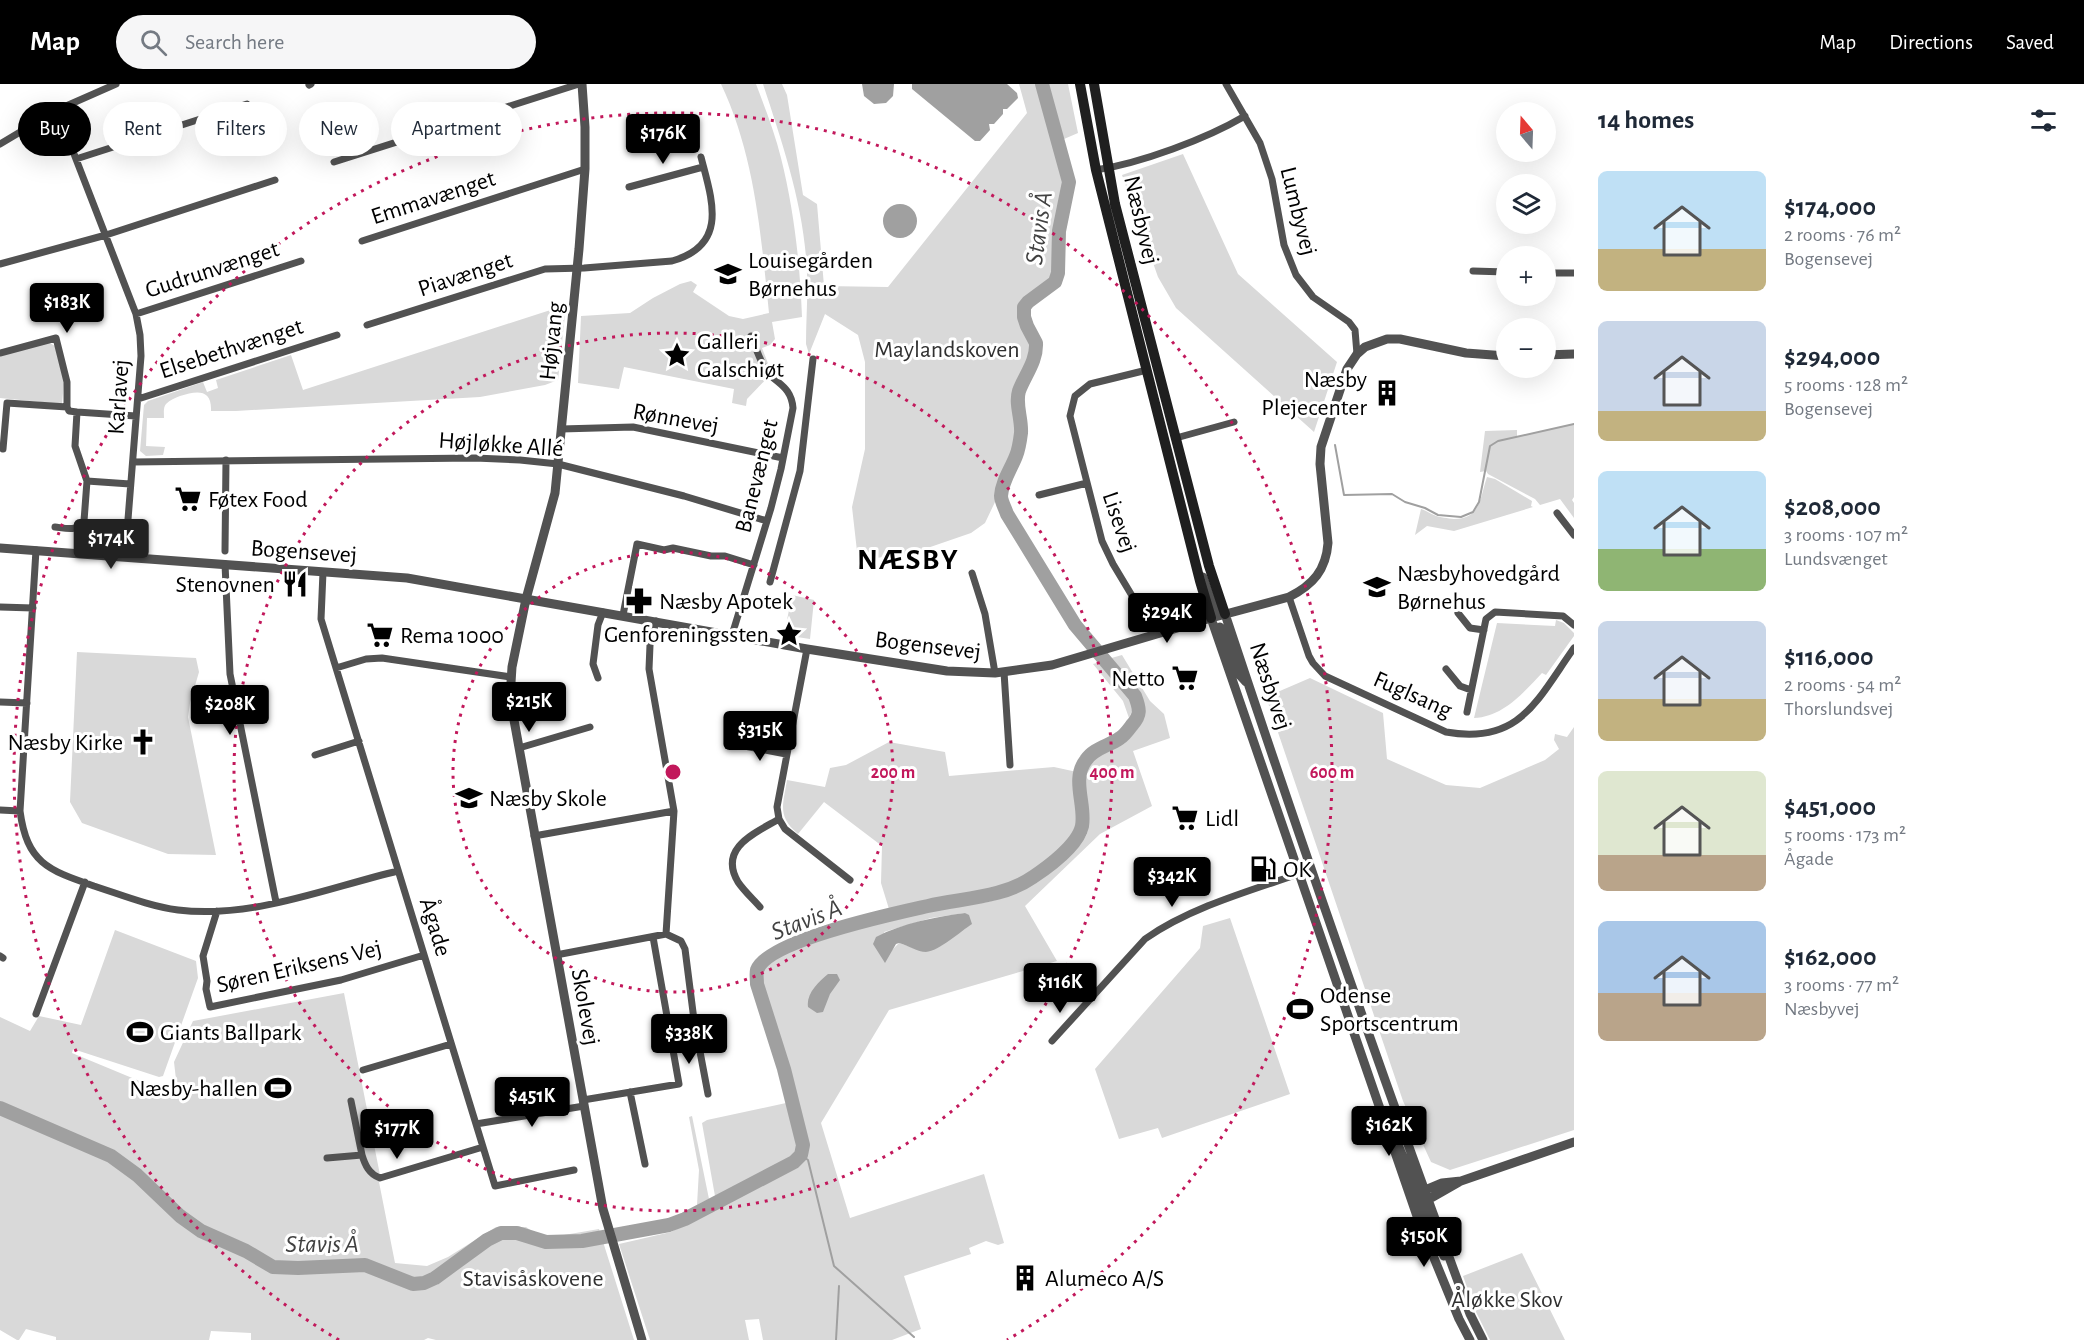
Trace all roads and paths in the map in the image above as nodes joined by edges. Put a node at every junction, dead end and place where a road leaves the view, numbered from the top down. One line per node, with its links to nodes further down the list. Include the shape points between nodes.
1 (116, 84): 6 (street)
2 (580, 84): 14 (street); 17 (street, Højvang)
3 (1080, 84): 18 (main road, Næsbyvej)
4 (1094, 84): 16 (main road, Næsbyvej)
5 (1226, 84): 7 (street, Lumbyvej)
6 (75, 102)
7 (1245, 116): 16 (street, via 1188,142); 35 (street, Lumbyvej, via 1272,178 1284,244 1296,275 1313,297 1349,322 1355,330)
8 (195, 121): 13 (street)
9 (18, 133): 10 (street)
10 (0, 144)
11 (75, 156): 13 (street, Karlavej)
12 (701, 157): 15 (street, Piavænget)
13 (76, 159): 21 (street, Karlavej)
14 (334, 162)
15 (704, 167): 20 (street); 25 (street, Piavænget, via 713,219 702,244 691,253 672,261)
16 (1108, 168): 18 (street); 47 (main road, Næsbyvej)
17 (585, 169): 22 (street, Emmavænget); 25 (street, Højvang)
18 (1096, 170): 40 (main road, Næsbyvej)
19 (274, 180): 21 (street)
20 (629, 187)
21 (106, 235): 24 (street); 30 (street, Karlavej)
22 (362, 241)
23 (300, 261): 30 (street, Gudrunvænget)
24 (0, 264)
25 (577, 268): 31 (street, Piavænget, via 545,269); 46 (street, Højvang)
26 (1473, 271): 27 (street)
27 (1496, 272)
28 (1556, 273): 29 (street)
29 (1574, 273)
30 (136, 314): 41 (street, Karlavej, via 141,346)
31 (367, 325)
32 (337, 336): 41 (street, Elsebethvænget)
33 (751, 336): 49 (street, Banevænget, via 765,369 792,399)
34 (0, 353): 42 (street, via 56,339 67,382)
35 (1357, 354): 37 (street, via 1365,347 1400,339); 71 (street, Bogensevej, via 1347,369 1321,447 1327,553 1314,581)
36 (1574, 354): 38 (street)
37 (1496, 355)
38 (1556, 355)
39 (813, 359): 70 (street, Banevænget, via 800,471)
40 (1147, 370): 54 (street, Lisevej, via 1090,384 1075,396 1070,416); 64 (main road, Næsbyvej)
41 (138, 399): 44 (street, Karlavej)
42 (67, 407): 43 (street); 48 (street, via 7,403)
43 (77, 412): 44 (street); 53 (street, via 75,446)
44 (136, 416): 51 (street, Karlavej)
45 (1234, 422): 47 (street)
46 (561, 429): 49 (street, Rønnevej, via 633,428); 52 (street, Højvang)
47 (1176, 438): 77 (main road, Næsbyvej)
48 (3, 449)
49 (783, 458): 58 (street, Banevænget)
50 (226, 460): 51 (street, Højløkke Allé); 52 (street, Højløkke Allé, via 475,458); 63 (street)
51 (133, 462): 55 (street, Karlavej)
52 (558, 464): 58 (street, Højløkke Allé); 72 (street, Højvang, via 550,516)
53 (87, 481): 55 (street); 59 (street, via 81,526)
54 (1087, 483): 56 (street, Lisevej); 83 (street, Lisevej, via 1102,541)
55 (130, 484): 65 (street, Karlavej)
56 (1039, 495)
57 (1557, 513): 60 (street)
58 (767, 521): 67 (street, Banevænget)
59 (55, 527)
60 (1574, 536)
61 (0, 548): 62 (street, Bogensevej)
62 (36, 550): 65 (street, Bogensevej); 74 (street)
63 (225, 551)
64 (1194, 555): 77 (street, via 1215,611); 79 (main road, Næsbyvej)
65 (125, 557): 66 (street, Bogensevej)
66 (225, 564): 68 (street, Bogensevej); 114 (street, via 230,674)
67 (754, 565): 78 (street, via 725,556 638,544); 84 (street, Banevænget)
68 (323, 572): 72 (street, Bogensevej, via 407,578); 87 (street, Ågade, via 321,619)
69 (972, 573): 89 (street)
70 (770, 582)
71 (1289, 597): 77 (street, Bogensevej); 85 (street, Fuglsang, via 1312,663 1325,676 1446,732 1466,736 1502,730 1517,721 1529,711)
72 (526, 599): 75 (street, Bogensevej); 90 (street, Skolevej)
73 (0, 607): 74 (street)
74 (33, 608): 95 (street)
75 (603, 612): 78 (street, Bogensevej); 91 (street, via 593,664)
76 (1458, 613): 82 (street, via 1470,628)
77 (1225, 614): 79 (street, Bogensevej); 92 (street, Næsbyvej)
78 (623, 615): 80 (street, Bogensevej)
79 (1211, 618): 83 (street, Bogensevej); 92 (street, via 1218,622 1236,671); 111 (street, Næsbyvej)
80 (656, 621): 84 (street, Bogensevej); 106 (street, via 649,669)
81 (1574, 625): 82 (street, via 1563,616 1495,612 1486,619)
82 (1484, 630): 93 (street, Fuglsang)
83 (1155, 634): 89 (street, Bogensevej, via 1052,665)
84 (732, 635): 86 (street, Bogensevej)
85 (1574, 648)
86 (807, 649): 89 (street, Bogensevej, via 947,671); 101 (street)
87 (336, 668): 90 (street, via 382,658); 98 (street, Ågade)
88 (1446, 669): 93 (street, Fuglsang, via 1460,686)
89 (999, 672): 103 (street)
90 (511, 677): 100 (street, Skolevej, via 511,709)
91 (598, 678)
92 (1248, 685): 109 (street, Næsbyvej)
93 (1471, 690): 96 (street, Fuglsang)
94 (0, 702): 95 (street)
95 (27, 703): 105 (street)
96 (1467, 712)
97 (590, 727): 100 (street)
98 (358, 741): 102 (street); 110 (street, Ågade)
99 (738, 745): 101 (street)
100 (519, 748): 108 (street, Skolevej)
101 (786, 754): 107 (street)
102 (315, 755)
103 (1011, 765)
104 (0, 810): 105 (street)
105 (20, 811): 113 (street, via 29,847 39,860 55,872)
106 (674, 811): 108 (street); 117 (street)
107 (778, 819): 112 (street, via 785,829); 115 (street, via 746,837 733,864 739,882)
108 (534, 836): 120 (street, Skolevej)
109 (1310, 870): 111 (street); 136 (street, Næsbyvej)
110 (398, 871): 114 (street); 119 (street, Ågade)
111 (1298, 874): 122 (street, via 1164,926 1145,939); 136 (street, Næsbyvej, via 1381,1111)
112 (850, 880)
113 (85, 882): 116 (street, via 148,904); 121 (street)
114 (276, 902): 116 (street)
115 (760, 907)
116 (218, 911): 119 (street, Søren Eriksens Vej, via 203,956 210,1007 341,980)
117 (666, 934): 118 (street); 126 (street, via 681,940 685,949)
118 (653, 938): 120 (street); 125 (street, via 679,1084)
119 (424, 955): 123 (street, Ågade)
120 (556, 955): 128 (street, Skolevej)
121 (36, 1014)
122 (1052, 1041)
123 (451, 1044): 124 (street); 129 (street, Ågade)
124 (363, 1070)
125 (630, 1092): 128 (street); 134 (street)
126 (708, 1094)
127 (351, 1101): 132 (street)
128 (584, 1103): 129 (street); 137 (street, Skolevej, via 606,1221)
129 (476, 1124): 131 (street, Ågade)
130 (1574, 1142): 136 (street, via 1461,1180)
131 (483, 1147): 132 (street, via 380,1178 369,1170); 135 (street, Ågade, via 495,1186)
132 (362, 1155): 133 (street)
133 (327, 1158)
134 (645, 1164)
135 (574, 1170)
136 (1419, 1199): 138 (street, Næsbyvej, via 1459,1319); 139 (street, Næsbyvej)
137 (642, 1340)
138 (1470, 1340)
139 (1483, 1340)

